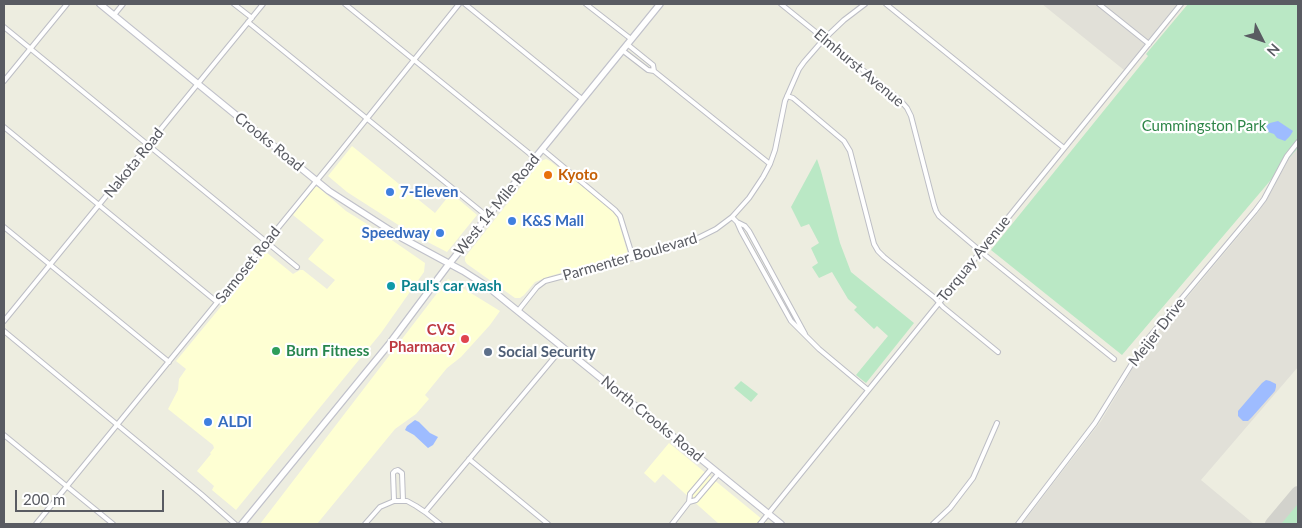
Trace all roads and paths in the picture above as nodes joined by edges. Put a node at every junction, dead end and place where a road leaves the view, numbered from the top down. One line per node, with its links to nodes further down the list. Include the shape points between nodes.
1 (67, 4): 23 (street)
2 (100, 4): 16 (main road, Crooks Road)
3 (123, 4): 16 (street)
4 (234, 4): 17 (street)
5 (263, 4): 17 (street, Nakota Road)
6 (345, 4): 25 (street)
7 (459, 4): 25 (street, Samoset Road)
8 (465, 4): 30 (street)
9 (586, 4): 21 (street)
10 (660, 4): 21 (main road, West 14 Mile Road)
11 (781, 4): 20 (street, Elmhurst Avenue)
12 (865, 4): 20 (street, Parmenter Boulevard)
13 (886, 4): 35 (street)
14 (1099, 4): 22 (street)
15 (1181, 4): 22 (street, Torquay Avenue)
16 (114, 15): 28 (main road, Crooks Road)
17 (252, 18): 18 (street, Nakota Road)
18 (248, 22): 28 (street, Nakota Road); 31 (street)
19 (4, 26): 23 (street)
20 (824, 39): 29 (street, Parmenter Boulevard, via 799,69); 46 (street, Elmhurst Avenue, via 907,108 936,211)
21 (629, 42): 24 (main road, West 14 Mile Road); 26 (street, via 653,65)
22 (1149, 44): 35 (street, Torquay Avenue)
23 (30, 48): 27 (street); 34 (street)
24 (622, 50): 26 (street); 30 (main road, West 14 Mile Road)
25 (414, 60): 31 (street, Samoset Road); 37 (street)
26 (654, 71): 38 (street)
27 (4, 81)
28 (198, 84): 34 (street, Nakota Road); 39 (main road, Crooks Road)
29 (787, 96): 38 (street, Parmenter Boulevard); 52 (street, via 844,141 850,151 876,248)
30 (582, 99): 36 (main road, West 14 Mile Road)
31 (367, 119): 39 (street, Samoset Road); 42 (street)
32 (4, 127): 40 (street)
33 (1298, 142): 87 (street, Meijer Drive, via 1264,199 1148,338 1095,423)
34 (148, 145): 40 (street, Nakota Road); 45 (street)
35 (1064, 148): 46 (street, Torquay Avenue)
36 (542, 149): 37 (main road, West 14 Mile Road); 47 (street, via 620,216)
37 (535, 158): 42 (main road, West 14 Mile Road)
38 (770, 164): 41 (street, Parmenter Boulevard, via 749,198)
39 (316, 181): 45 (street, Samoset Road); 48 (main road, Crooks Road, via 355,209)
40 (99, 206): 49 (street, Nakota Road); 51 (street)
41 (732, 216): 43 (street); 47 (street, Parmenter Boulevard, via 716,229 688,243)
42 (488, 217): 48 (main road, West 14 Mile Road)
43 (737, 222): 56 (street, via 791,321); 56 (street, via 749,231)
44 (4, 227): 49 (street)
45 (266, 242): 50 (street); 51 (street, Samoset Road)
46 (981, 251): 52 (street, Torquay Avenue); 59 (street, Elmhurst Avenue)
47 (632, 258): 53 (street, Parmenter Boulevard, via 545,281)
48 (449, 264): 53 (main road, North Crooks Road, via 481,282); 78 (main road, West 14 Mile Road)
49 (50, 265): 54 (street, Nakota Road); 60 (street)
50 (296, 267)
51 (217, 302): 60 (street, Samoset Road)
52 (939, 302): 58 (street); 61 (street, Torquay Avenue)
53 (518, 311): 57 (main road, North Crooks Road)
54 (4, 321)
55 (4, 331): 63 (street)
56 (806, 336): 61 (street)
57 (564, 347): 65 (street); 66 (main road, North Crooks Road)
58 (998, 352)
59 (1114, 359)
60 (169, 362): 63 (street, Samoset Road)
61 (868, 390): 73 (street, Torquay Avenue)
62 (997, 423): 86 (street, via 973,478)
63 (118, 424): 68 (street, Samoset Road); 77 (street)
64 (4, 435): 68 (street)
65 (469, 459): 72 (street); 81 (street)
66 (712, 467): 67 (main road, North Crooks Road); 71 (street, via 690,494)
67 (719, 473): 71 (street, via 696,500); 73 (main road, North Crooks Road)
68 (67, 486): 75 (street, Samoset Road); 76 (street)
69 (394, 501): 70 (street); 70 (street, via 395,470 402,473); 79 (street, via 380,508)
70 (403, 501): 72 (street)
71 (689, 502): 82 (street)
72 (425, 512): 80 (street)
73 (768, 513): 74 (main road, North Crooks Road); 83 (street, Torquay Avenue)
74 (774, 519): 84 (street); 85 (main road, North Crooks Road)
75 (36, 524)
76 (113, 524)
77 (234, 524)
78 (242, 524)
79 (365, 524)
80 (440, 524)
81 (548, 524)
82 (672, 524)
83 (760, 524)
84 (770, 524)
85 (781, 524)
86 (933, 524)
87 (1018, 524)

